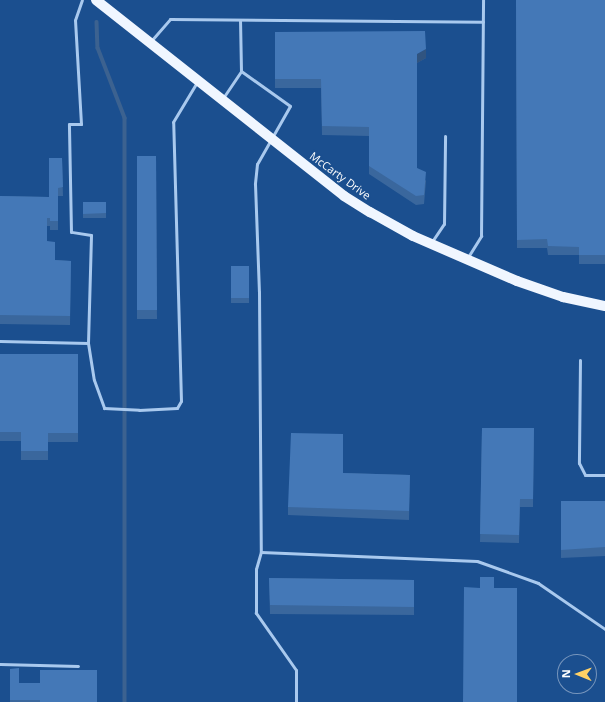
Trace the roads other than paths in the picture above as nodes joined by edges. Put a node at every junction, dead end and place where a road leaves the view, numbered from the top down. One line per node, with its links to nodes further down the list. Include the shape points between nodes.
1 (82, 0): 16 (lane, via 75,20 80,124 69,124 70,217 71,232 91,235)
2 (96, 0): 6 (main road, McCarty Drive)
3 (483, 0): 5 (lane)
4 (240, 20): 5 (lane); 6 (lane, via 170,19); 7 (lane)
5 (483, 22): 13 (lane, via 481,236)
6 (150, 42): 8 (main road, McCarty Drive)
7 (241, 72): 9 (lane); 11 (lane, via 290,106)
8 (198, 81): 9 (main road, McCarty Drive); 16 (lane, via 173,122 181,401 177,408 104,408 94,380)
9 (222, 100): 11 (main road, McCarty Drive)
10 (444, 136): 12 (lane, via 444,224)
11 (271, 138): 12 (main road, McCarty Drive, via 344,196); 19 (lane, via 257,164 256,184 260,292)
12 (430, 244): 13 (main road, McCarty Drive)
13 (466, 261): 14 (main road, McCarty Drive, via 563,298)
14 (605, 306)
15 (0, 341): 16 (lane)
16 (88, 342)
17 (580, 360): 18 (lane, via 579,463 585,475)
18 (605, 475)
19 (261, 552): 20 (lane, via 477,561 538,583); 23 (lane, via 256,570 256,613 296,670)
20 (605, 629)
21 (0, 664): 22 (lane)
22 (78, 666)
23 (296, 702)

